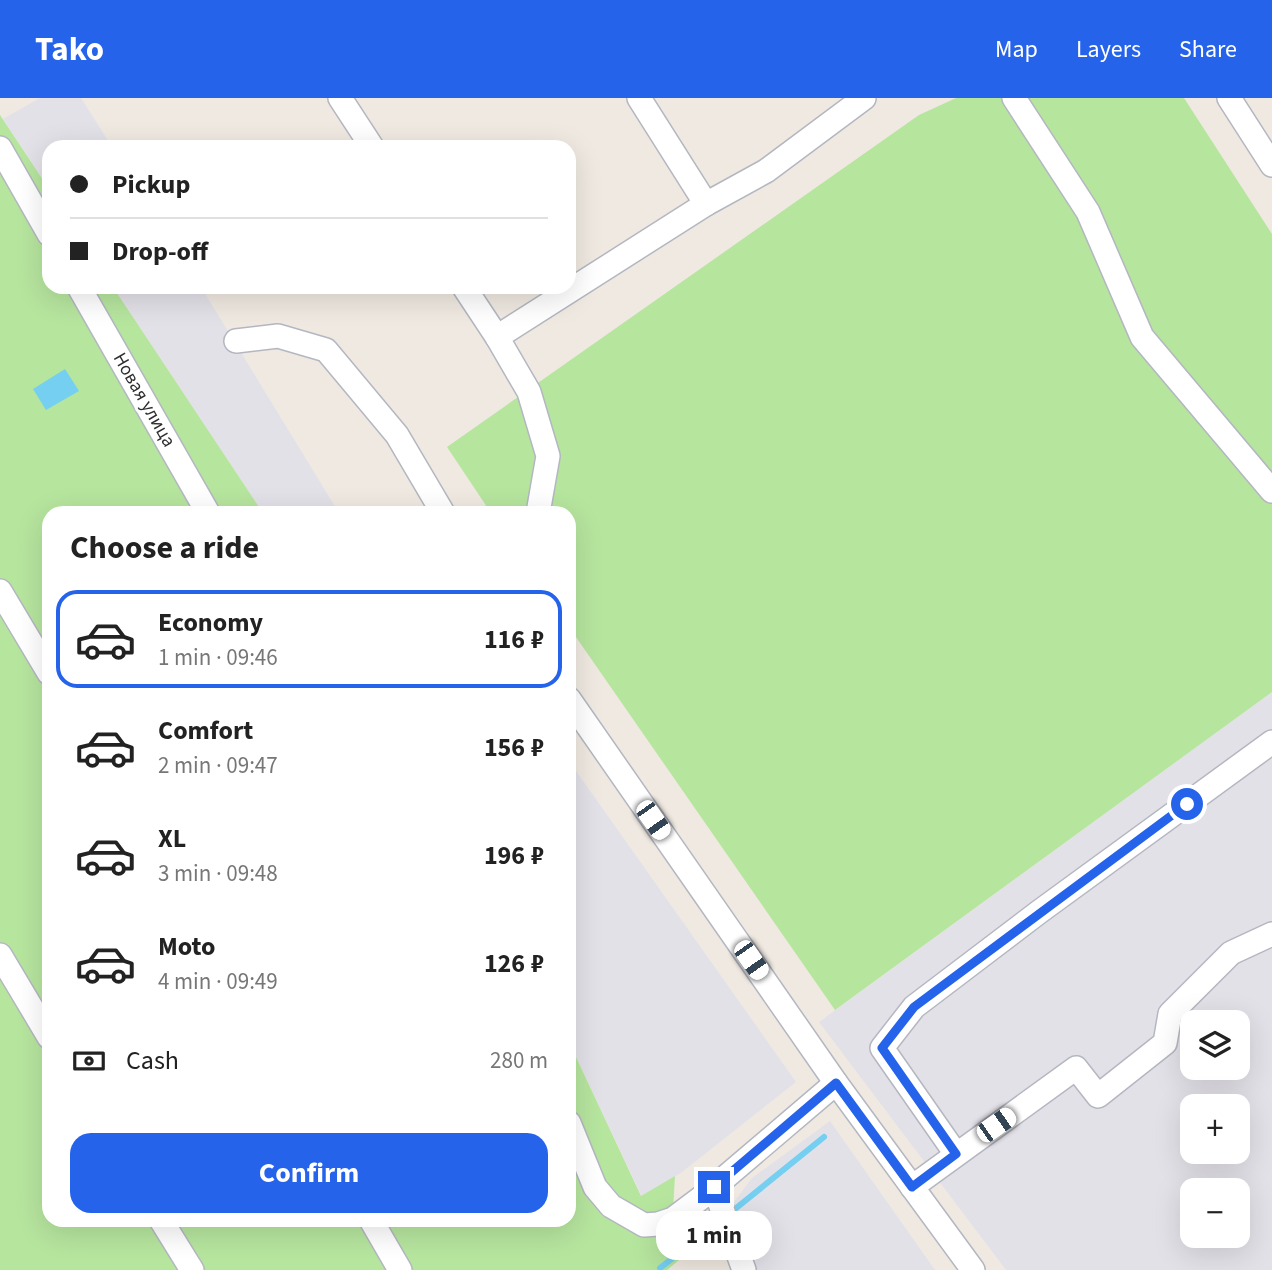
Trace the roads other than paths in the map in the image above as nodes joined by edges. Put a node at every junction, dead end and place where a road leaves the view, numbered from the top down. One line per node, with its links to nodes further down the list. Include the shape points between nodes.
1 (340, 98): 6 (street)
2 (639, 98): 9 (street)
3 (864, 98): 9 (street, via 766,171)
4 (1014, 98): 17 (street, via 1088,212 1142,337)
5 (1229, 98): 8 (street)
6 (367, 140)
7 (0, 148): 10 (street)
8 (1272, 165)
9 (706, 204): 11 (street)
10 (42, 222)
11 (576, 287)
12 (83, 294): 18 (street, Новая улица)
13 (469, 294): 15 (street)
14 (565, 294): 15 (street)
15 (497, 337): 20 (street, via 529,392 548,456)
16 (236, 341): 19 (street, via 278,336 326,350 397,435)
17 (1272, 491)
18 (204, 506)
19 (439, 506)
20 (539, 506)
21 (0, 591): 22 (street)
22 (42, 661)
23 (576, 709): 28 (street)
24 (1272, 743): 30 (street, via 914,1007 882,1048)
25 (1272, 934): 30 (street, via 1231,953 1170,1014 1165,1043 1098,1096 1076,1068)
26 (0, 955): 27 (street)
27 (42, 1025)
28 (836, 1083): 31 (street); 32 (street)
29 (576, 1140): 31 (street, via 595,1187 611,1206 645,1225 673,1219)
30 (956, 1154): 32 (street)
31 (714, 1187): 37 (street)
32 (912, 1187): 38 (street)
33 (165, 1227): 35 (street)
34 (375, 1227): 36 (street)
35 (192, 1270)
36 (400, 1270)
37 (744, 1270)
38 (972, 1270)

